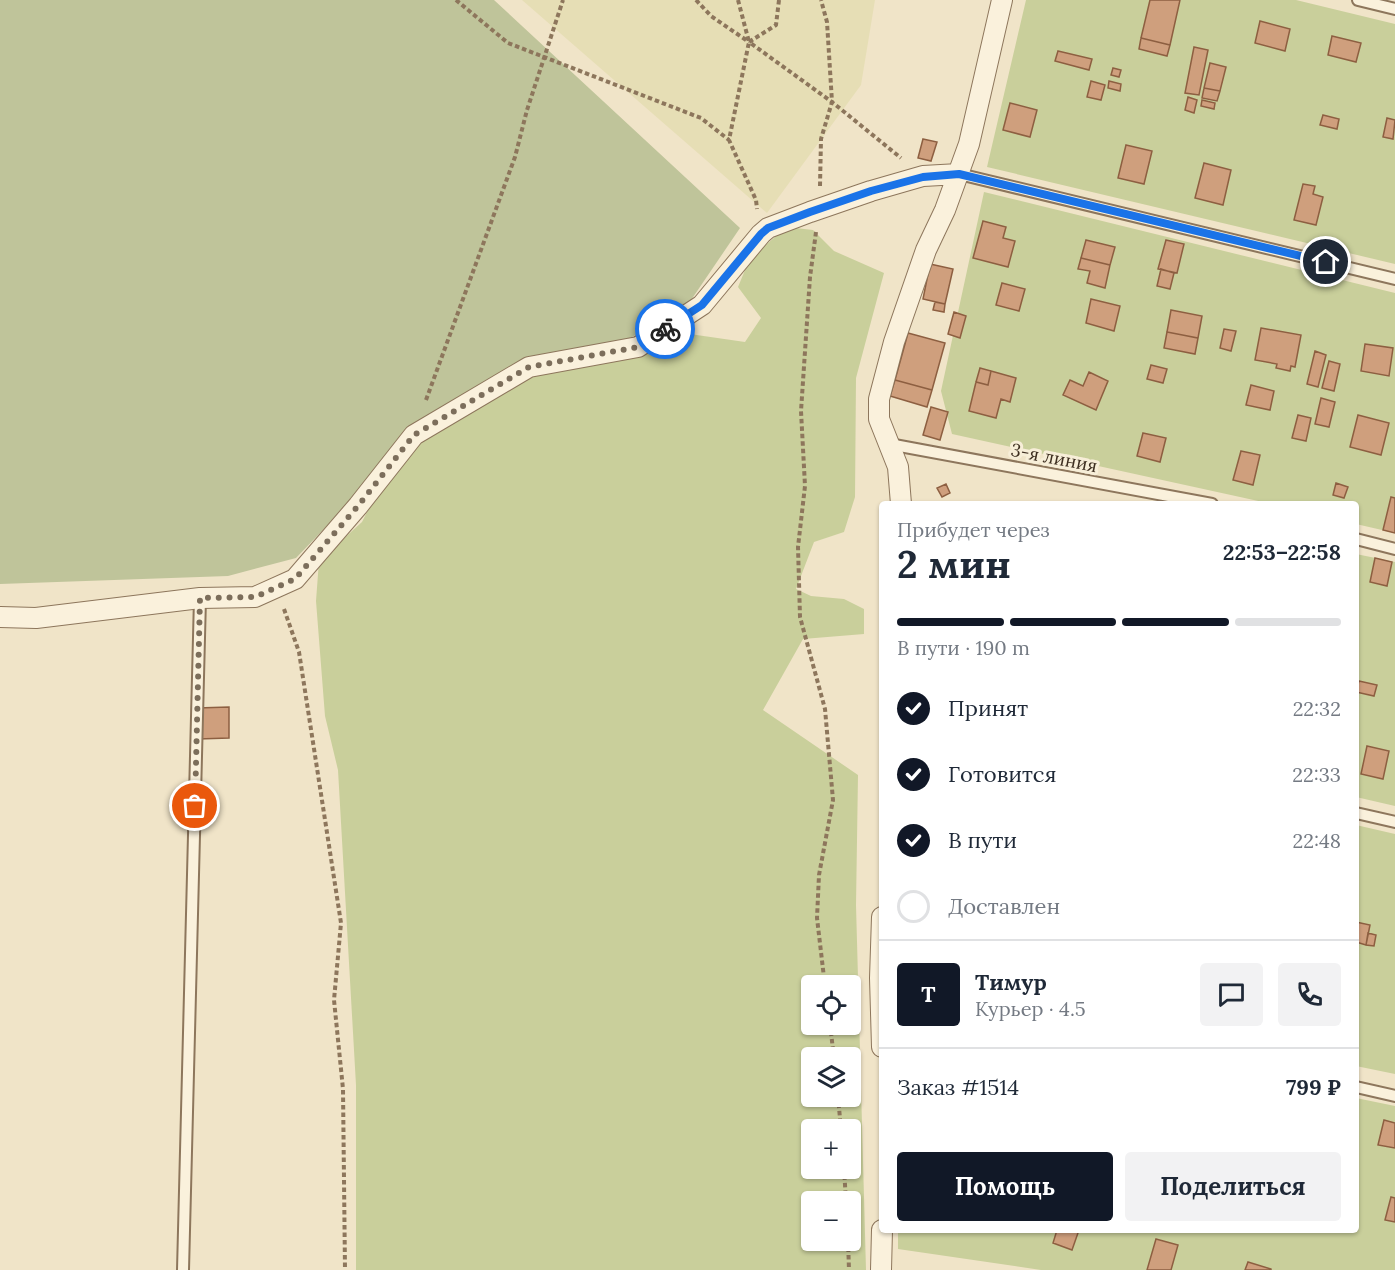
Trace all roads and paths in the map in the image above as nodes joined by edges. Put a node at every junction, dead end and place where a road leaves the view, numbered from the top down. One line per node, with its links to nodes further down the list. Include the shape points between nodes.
1 (456, 0): 11 (path, via 508,43)
2 (563, 0): 11 (path)
3 (696, 0): 10 (path, via 711,16)
4 (738, 0): 10 (path)
5 (779, 0): 10 (path, via 776,25)
6 (822, 0): 12 (path)
7 (1002, 0): 14 (street)
8 (1358, 0): 9 (lane)
9 (1395, 9)
10 (749, 42): 12 (path); 13 (path)
11 (544, 58): 13 (path, via 701,118); 19 (path, via 515,157)
12 (832, 102): 15 (path); 16 (path, via 821,139)
13 (729, 140): 17 (path, via 756,200)
14 (959, 174): 15 (street); 18 (lane); 20 (street, via 926,250 879,399 879,418)
15 (923, 177): 16 (street)
16 (820, 208): 17 (street); 30 (path, via 810,277 801,411 805,486 798,547 800,617 825,709 833,800 819,875 817,918)
17 (761, 234): 19 (street, via 702,305 638,347 529,367)
18 (1395, 279)
19 (414, 435): 25 (street, via 295,579)
20 (889, 444): 21 (street, via 898,467); 22 (lane, 3-я линия)
21 (901, 501)
22 (1196, 501)
23 (1359, 540): 24 (lane)
24 (1395, 549)
25 (276, 588): 26 (street, via 255,597); 36 (path, via 299,652 341,923 334,1000 343,1089)
26 (200, 598): 27 (street, via 36,618); 35 (lane)
27 (0, 617)
28 (1359, 814): 29 (lane)
29 (1395, 822)
30 (824, 975)
31 (1359, 1088): 32 (lane)
32 (1395, 1096)
33 (882, 1233): 38 (street)
34 (848, 1251): 37 (path)
35 (183, 1270)
36 (345, 1270)
37 (849, 1270)
38 (882, 1270)

